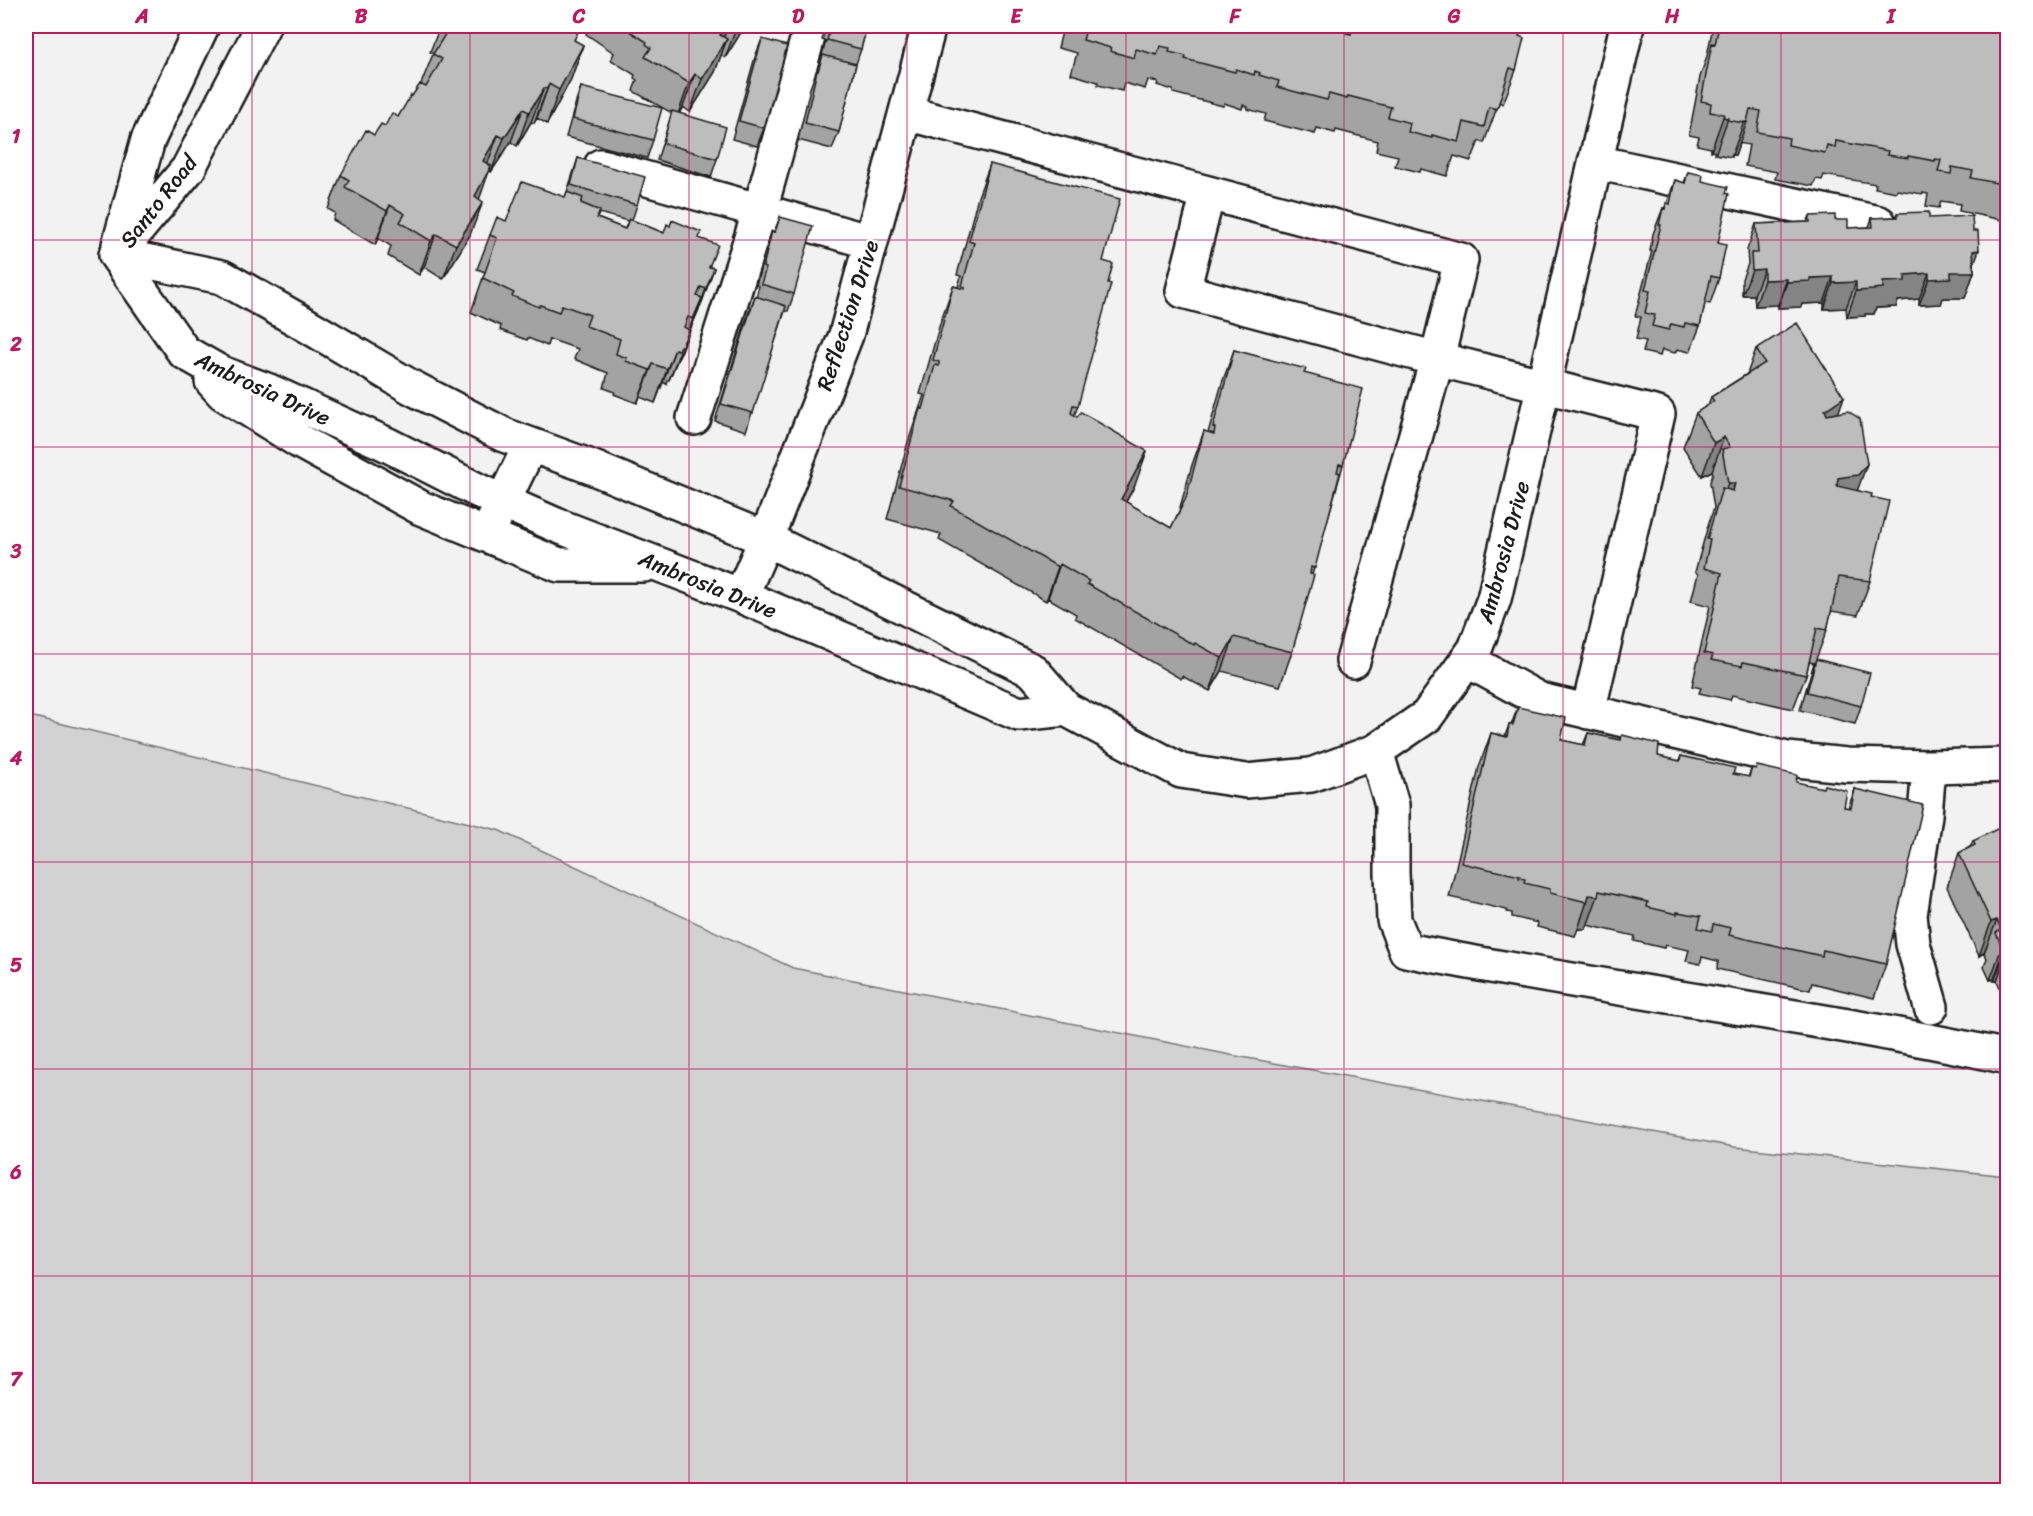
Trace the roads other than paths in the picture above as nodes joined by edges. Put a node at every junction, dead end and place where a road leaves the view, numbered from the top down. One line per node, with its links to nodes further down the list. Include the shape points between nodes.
1 (202, 26): 13 (street, Santo Road, via 148,140)
2 (263, 26): 13 (street, Santo Road, via 188,169)
3 (811, 26): 10 (street)
4 (929, 26): 6 (street, Reflection Drive)
5 (1627, 26): 8 (street, Ambrosia Drive)
6 (906, 113): 9 (street); 12 (street, Reflection Drive)
7 (582, 160): 10 (street)
8 (1595, 162): 11 (street); 16 (street, Ambrosia Drive)
9 (1208, 193): 15 (street, via 1461,260); 15 (street, via 1183,291)
10 (760, 210): 12 (street); 17 (street)
11 (1879, 223)
12 (871, 242): 21 (street, Reflection Drive, via 846,334)
13 (116, 255): 14 (street, Ambrosia Drive); 18 (street, Ambrosia Drive, via 222,277 411,387)
14 (184, 352): 19 (street, Ambrosia Drive, via 221,373 386,444); 20 (street, via 223,393 299,441 421,508)
15 (1437, 359): 16 (street); 25 (street)
16 (1544, 386): 24 (street, Ambrosia Drive, via 1494,599); 27 (street, via 1658,414)
17 (694, 418)
18 (530, 446): 19 (street); 21 (street, Ambrosia Drive)
19 (503, 501): 20 (street); 22 (street, Ambrosia Drive)
20 (487, 536): 22 (street, via 559,565)
21 (766, 539): 23 (street, Reflection Drive); 26 (street, Ambrosia Drive, via 1033,671)
22 (663, 565): 23 (street, Ambrosia Drive)
23 (741, 596): 26 (street, Ambrosia Drive, via 1019,714)
24 (1467, 660): 27 (street, via 1540,700); 28 (street, Ambrosia Drive, via 1428,716)
25 (1353, 661)
26 (1066, 709): 28 (street, Ambrosia Drive, via 1181,771 1246,781 1311,776)
27 (1588, 712): 30 (street, via 1787,759)
28 (1376, 751): 32 (street, via 1392,805 1394,920 1406,950)
29 (2007, 765): 30 (street)
30 (1929, 767): 31 (street, via 1910,915 1913,944)
31 (1931, 1007)
32 (2007, 1057)

